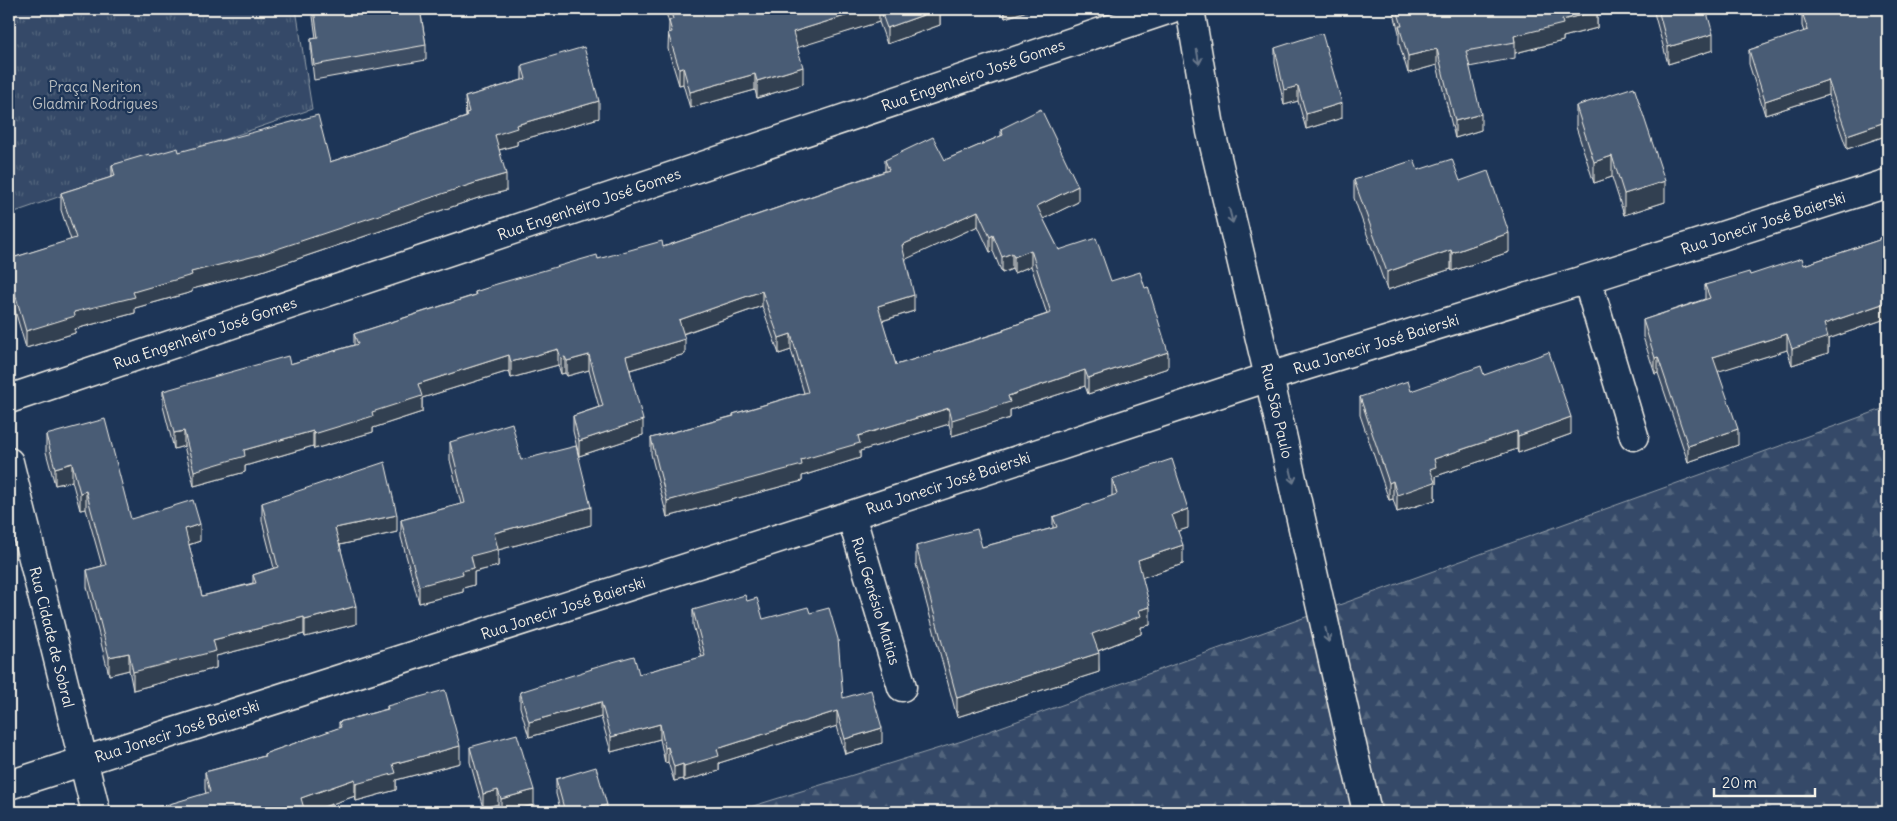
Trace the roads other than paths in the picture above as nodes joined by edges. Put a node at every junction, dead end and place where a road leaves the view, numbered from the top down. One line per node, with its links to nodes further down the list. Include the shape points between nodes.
1 (1170, 9): 6 (street, Rua Engenheiro José Gomes)
2 (1190, 9): 5 (street, Rua São Paulo, one-way to 5, via 1210,132)
3 (1888, 183): 4 (street, Rua Jonecir José Baierski)
4 (1587, 279): 5 (street, Rua Jonecir José Baierski); 7 (street)
5 (1269, 376): 9 (street, Rua Jonecir José Baierski); 14 (street, Rua São Paulo, one-way to 14)
6 (9, 398)
7 (1634, 436)
8 (9, 462): 11 (street, Rua Cidade de Sobral)
9 (850, 515): 10 (street, Rua Genésio Matias); 11 (street, Rua Jonecir José Baierski)
10 (902, 687)
11 (83, 761): 12 (street, Rua Jonecir José Baierski); 13 (street, Rua Cidade de Sobral)
12 (9, 785)
13 (96, 812)
14 (1367, 812)

